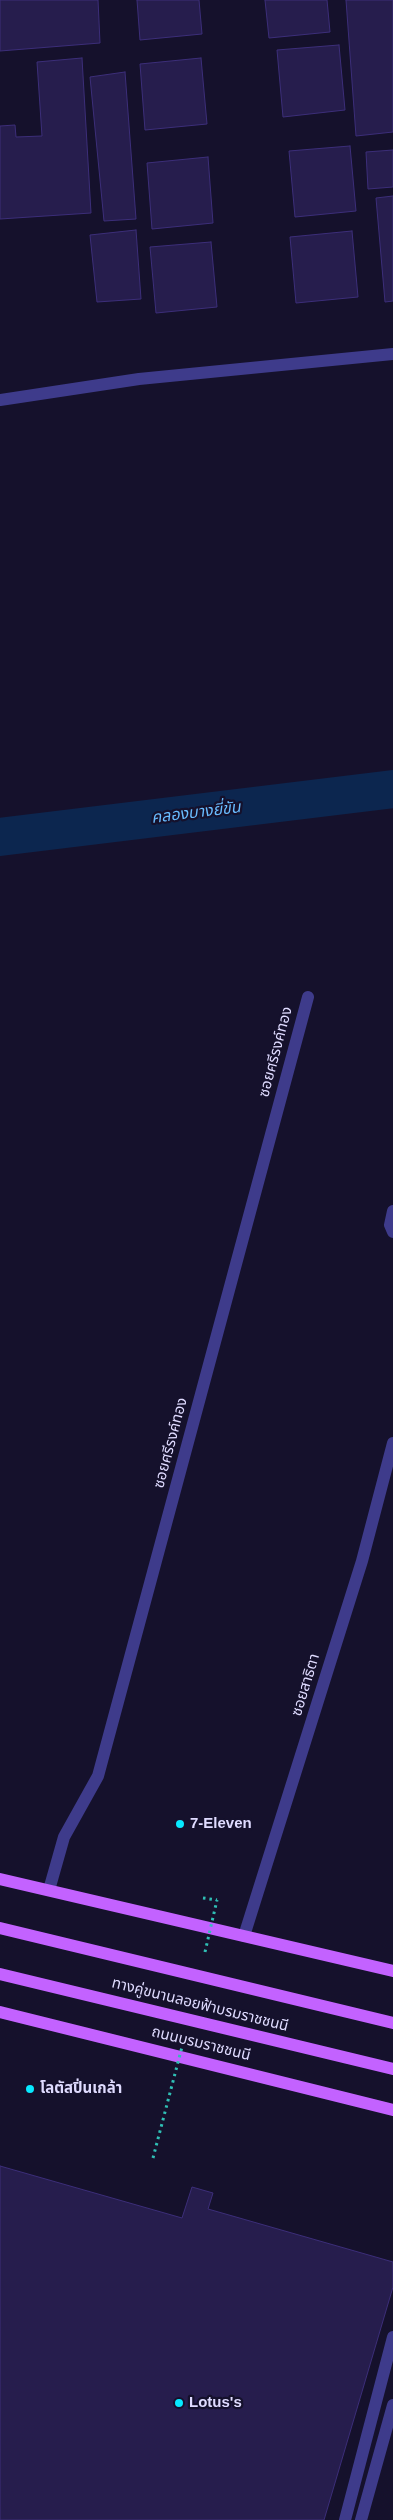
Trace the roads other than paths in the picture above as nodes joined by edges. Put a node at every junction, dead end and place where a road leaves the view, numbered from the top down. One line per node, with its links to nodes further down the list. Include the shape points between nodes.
1 (393, 354): 2 (street, via 139,380)
2 (0, 400)
3 (308, 997): 8 (street, ซอยศรีรงค์ทอง, via 98,1776 64,1837)
4 (393, 1211): 5 (street, via 390,1225)
5 (393, 1232)
6 (393, 1442): 10 (street, ซอยสาธิตา, via 362,1561)
7 (0, 1879): 8 (main road)
8 (49, 1890): 10 (main road)
9 (0, 1928): 14 (main road, ทางคู่ขนานลอยฟ้าบรมราชชนนี, bridge)
10 (244, 1936): 11 (main road)
11 (393, 1971)
12 (0, 1974): 15 (main road, ทางคู่ขนานลอยฟ้าบรมราชชนนี, bridge)
13 (0, 2012): 16 (main road, ถนนบรมราชชนนี)
14 (393, 2023)
15 (393, 2069)
16 (393, 2110)
17 (393, 2337): 19 (street)
18 (393, 2405): 20 (street)
19 (345, 2520)
20 (361, 2520)

